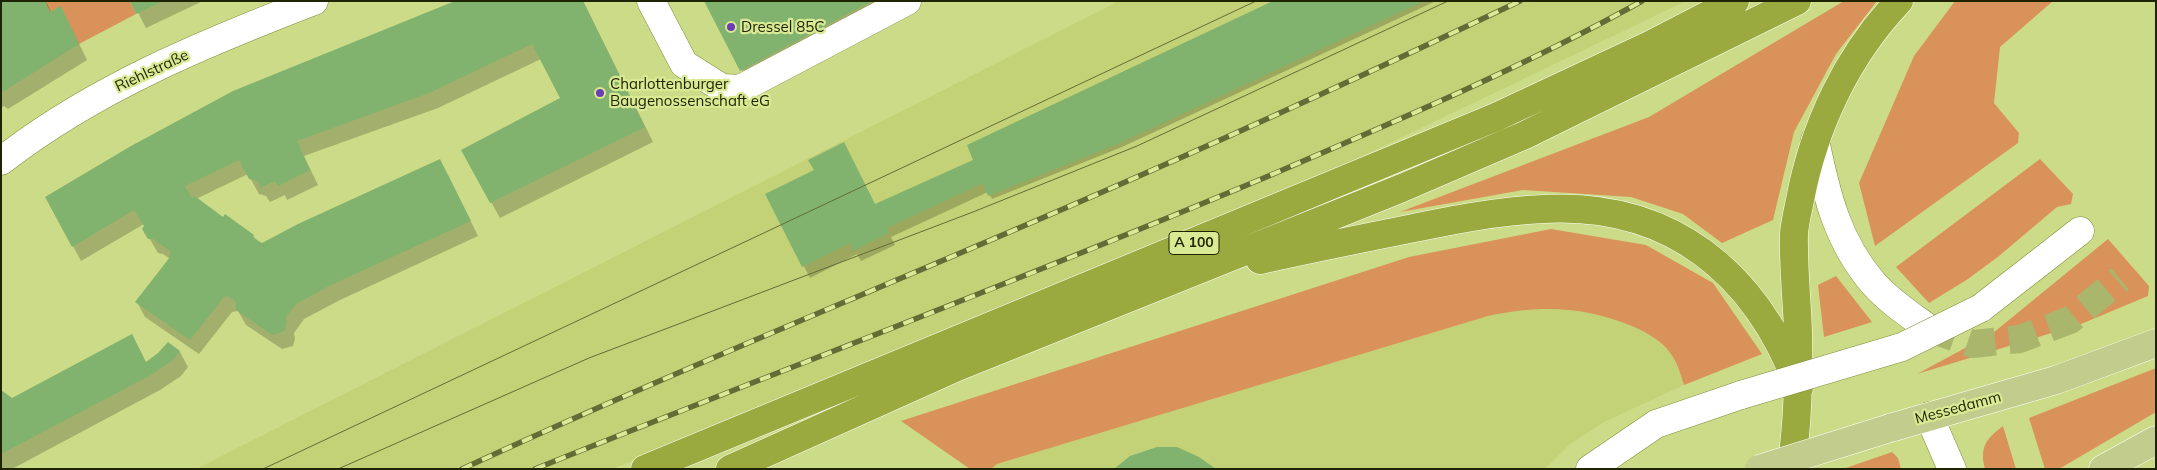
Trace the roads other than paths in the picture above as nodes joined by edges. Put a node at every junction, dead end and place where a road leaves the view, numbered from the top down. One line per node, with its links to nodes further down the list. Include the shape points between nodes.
1 (314, 1): 8 (street, Riehlstraße, via 139,75 80,106)
2 (651, 1): 3 (street, via 684,64 722,88 740,89)
3 (907, 1)
4 (1735, 1): 16 (highway, A 100, via 1496,117)
5 (1797, 1): 10 (highway, A 100, via 1526,135)
6 (1899, 1): 7 (highway, via 1858,51)
7 (1815, 140): 11 (street, via 1841,236 1854,260 1875,285); 13 (highway, via 1794,232)
8 (1, 161)
9 (2080, 231): 18 (street, bridge, via 1981,308 1902,347 1656,424)
10 (1188, 275): 13 (highway, via 1485,214 1545,209 1630,216 1690,244 1724,268 1764,316 1783,349); 17 (highway, A 100, via 958,367)
11 (1928, 328)
12 (2156, 343): 14 (main road, Messedamm, via 2056,380)
13 (1799, 388): 20 (highway)
14 (1929, 416): 19 (main road, Messedamm, bridge); 21 (street)
15 (2156, 440): 22 (main road)
16 (645, 469)
17 (730, 469)
18 (1590, 469)
19 (1760, 469)
20 (1792, 469)
21 (1952, 469)
22 (2103, 469)

